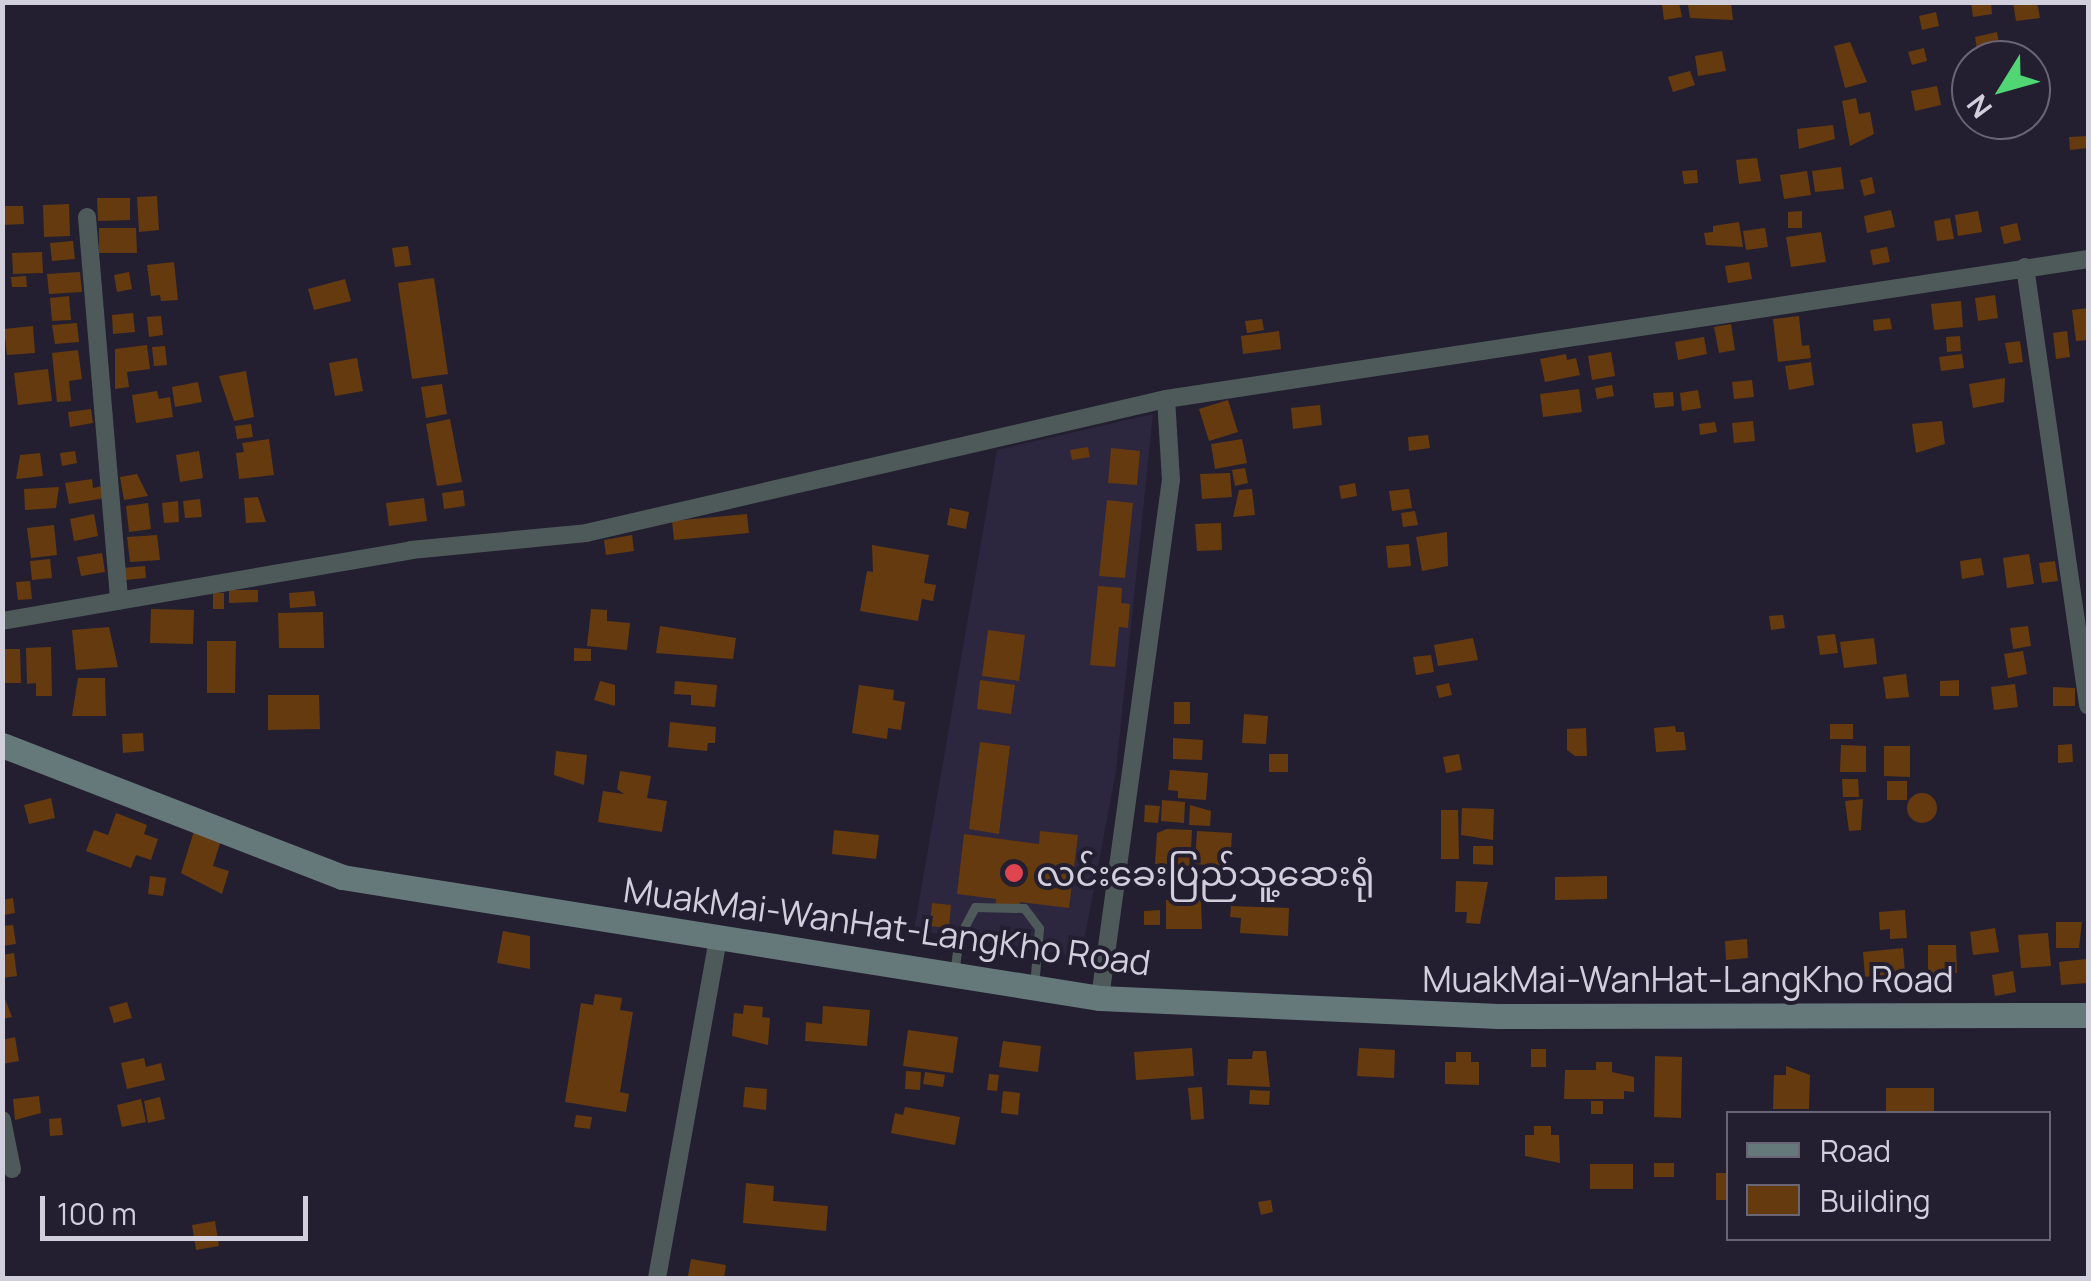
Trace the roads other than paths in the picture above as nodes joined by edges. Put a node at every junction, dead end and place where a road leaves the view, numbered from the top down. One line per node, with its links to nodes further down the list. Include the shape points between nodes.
1 (87, 217): 5 (street)
2 (2088, 259): 3 (street)
3 (2025, 267): 4 (street); 7 (street)
4 (1166, 399): 5 (street, via 586,533 411,550); 12 (street, via 1169,498)
5 (119, 601): 6 (street)
6 (2, 621)
7 (2088, 706)
8 (2, 745): 9 (main road, MuakMai-WanHat-LangKho Road, via 342,877)
9 (718, 940): 10 (main road, MuakMai-WanHat-LangKho Road); 16 (street)
10 (954, 976): 11 (main road, MuakMai-WanHat-LangKho Road); 11 (lane, via 966,916 990,904 1024,908 1040,928)
11 (1034, 988): 12 (main road, MuakMai-WanHat-LangKho Road)
12 (1100, 998): 13 (main road, MuakMai-WanHat-LangKho Road, via 1498,1016)
13 (2088, 1015)
14 (2, 1120): 15 (street)
15 (12, 1170)
16 (657, 1278)

